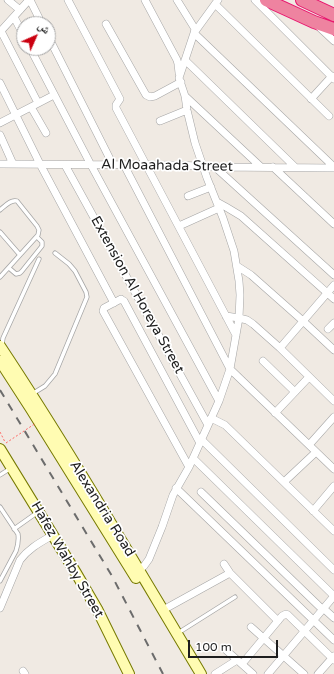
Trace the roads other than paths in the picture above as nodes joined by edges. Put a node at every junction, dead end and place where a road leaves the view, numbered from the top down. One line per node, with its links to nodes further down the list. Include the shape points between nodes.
1 (8, 0): 10 (street)
2 (30, 0): 10 (street); 12 (street)
3 (68, 0): 45 (street, via 120,99 116,108)
4 (145, 0): 25 (street, via 178,64)
5 (177, 0): 19 (street, via 195,29)
6 (255, 0): 24 (street)
7 (266, 0): 15 (highway)
8 (302, 0): 11 (highway)
9 (217, 2): 19 (street); 29 (street)
10 (20, 10): 13 (street)
11 (334, 15)
12 (38, 16)
13 (14, 17): 14 (street); 18 (street)
14 (16, 21)
15 (314, 22): 17 (highway); 20 (street)
16 (106, 24): 25 (street, via 146,95 155,96)
17 (334, 29)
18 (1, 31): 30 (street)
19 (194, 33): 23 (street); 51 (street)
20 (334, 41)
21 (56, 52): 43 (street)
22 (34, 56): 27 (street)
23 (185, 60): 25 (street); 50 (street)
24 (333, 78): 29 (street)
25 (180, 80): 28 (street)
26 (0, 83): 32 (street)
27 (54, 95): 30 (street); 42 (street)
28 (185, 96): 31 (street); 48 (street)
29 (311, 99): 33 (street)
30 (34, 105): 32 (street); 36 (street)
31 (187, 110): 34 (street); 46 (street)
32 (16, 115): 35 (street); 40 (street)
33 (329, 116)
34 (160, 121)
35 (0, 123)
36 (46, 133)
37 (0, 135): 39 (street)
38 (0, 164): 39 (street, Al Moaahada Street)
39 (13, 164): 40 (street, Al Moaahada Street)
40 (40, 164): 41 (street, Al Moaahada Street); 71 (street)
41 (65, 165): 42 (street, Al Moaahada Street); 91 (street, Extension Al Horeya Street)
42 (91, 165): 43 (street, Al Moaahada Street); 87 (street)
43 (113, 165): 44 (street, Al Moaahada Street)
44 (124, 165): 45 (street, Al Moaahada Street); 83 (street)
45 (147, 165): 46 (street, Al Moaahada Street); 57 (street)
46 (203, 166): 47 (street, Al Moaahada Street); 52 (street)
47 (214, 167): 48 (street, Al Moaahada Street); 66 (street)
48 (260, 167): 49 (street, Al Moaahada Street)
49 (273, 167): 50 (street, Al Moaahada Street); 56 (street)
50 (295, 167): 51 (street, Al Moaahada Street)
51 (334, 167)
52 (211, 187): 53 (street); 54 (street)
53 (188, 196)
54 (218, 205): 57 (street); 64 (street); 69 (street, via 241,216)
55 (0, 210): 60 (lane, via 12,201 17,201 38,228)
56 (334, 224)
57 (179, 226): 72 (street)
58 (0, 232): 59 (lane)
59 (2, 237): 62 (lane)
60 (37, 237): 62 (lane); 65 (lane, via 42,246 22,271 16,274)
61 (55, 253): 86 (lane, via 75,271 87,297 54,374 45,386)
62 (20, 255): 65 (lane)
63 (38, 259): 78 (lane)
64 (237, 266): 73 (street); 74 (street)
65 (9, 268): 67 (lane)
66 (334, 275)
67 (0, 277)
68 (334, 285): 69 (street)
69 (327, 293): 70 (street); 74 (street)
70 (334, 299)
71 (114, 303): 92 (street, via 124,301); 98 (street, via 103,311)
72 (226, 316): 73 (street); 77 (street)
73 (239, 318): 77 (street); 79 (street, via 253,324)
74 (303, 321): 79 (street); 80 (street)
75 (334, 323): 76 (street)
76 (328, 329)
77 (236, 336): 83 (street)
78 (0, 348): 81 (main road, Alexandria Road)
79 (280, 348): 84 (street)
80 (334, 350)
81 (3, 361): 86 (main road, Alexandria Road); 113 (main road, Alexandria Road)
82 (262, 361): 85 (street)
83 (230, 369): 87 (street); 89 (street)
84 (310, 377): 85 (street); 88 (street)
85 (295, 392): 89 (street)
86 (32, 395): 113 (main road, Alexandria Road)
87 (219, 401): 91 (street)
88 (334, 401)
89 (275, 413): 93 (street)
90 (334, 417): 93 (street)
91 (210, 421): 92 (street); 101 (street, via 225,425)
92 (201, 442): 96 (street); 112 (street)
93 (309, 445): 95 (street)
94 (3, 446): 97 (main road, Hafez Wahby Street)
95 (316, 452): 99 (street); 101 (street)
96 (193, 458): 98 (street); 117 (street)
97 (11, 467): 100 (lane); 107 (main road, Hafez Wahby Street)
98 (189, 467): 103 (street)
99 (334, 469)
100 (0, 475)
101 (284, 482): 106 (street)
102 (334, 486): 106 (street)
103 (176, 488): 113 (street, via 154,550 144,566); 122 (street)
104 (201, 492): 119 (street)
105 (0, 508): 108 (lane)
106 (313, 511): 109 (street)
107 (39, 512): 108 (lane); 110 (main road, Hafez Wahby Street)
108 (14, 530): 115 (lane, via 18,534 18,547)
109 (334, 531)
110 (53, 535): 118 (street, via 24,554); 133 (main road, Hafez Wahby Street, via 96,609)
111 (224, 564): 114 (street)
112 (334, 570)
113 (136, 572): 120 (main road, Alexandria Road); 134 (main road, Alexandria Road)
114 (230, 573): 120 (street); 123 (street)
115 (0, 581)
116 (235, 597): 126 (lane)
117 (333, 598): 119 (street)
118 (0, 608)
119 (323, 609): 121 (street); 122 (street)
120 (163, 610): 126 (main road, Alexandria Road)
121 (334, 618)
122 (313, 620): 125 (street); 128 (street)
123 (278, 621): 125 (street, via 284,614 288,615); 127 (street)
124 (251, 627): 127 (street)
125 (304, 631): 130 (street); 131 (street)
126 (177, 633): 135 (main road, Alexandria Road)
127 (264, 638): 130 (street); 132 (street)
128 (334, 640)
129 (226, 650): 132 (street)
130 (284, 656): 138 (street); 139 (street)
131 (333, 658): 140 (street)
132 (240, 662): 136 (street); 137 (street)
133 (129, 674)
134 (195, 674)
135 (201, 674)
136 (215, 674)
137 (253, 674)
138 (268, 674)
139 (304, 674)
140 (318, 674)

